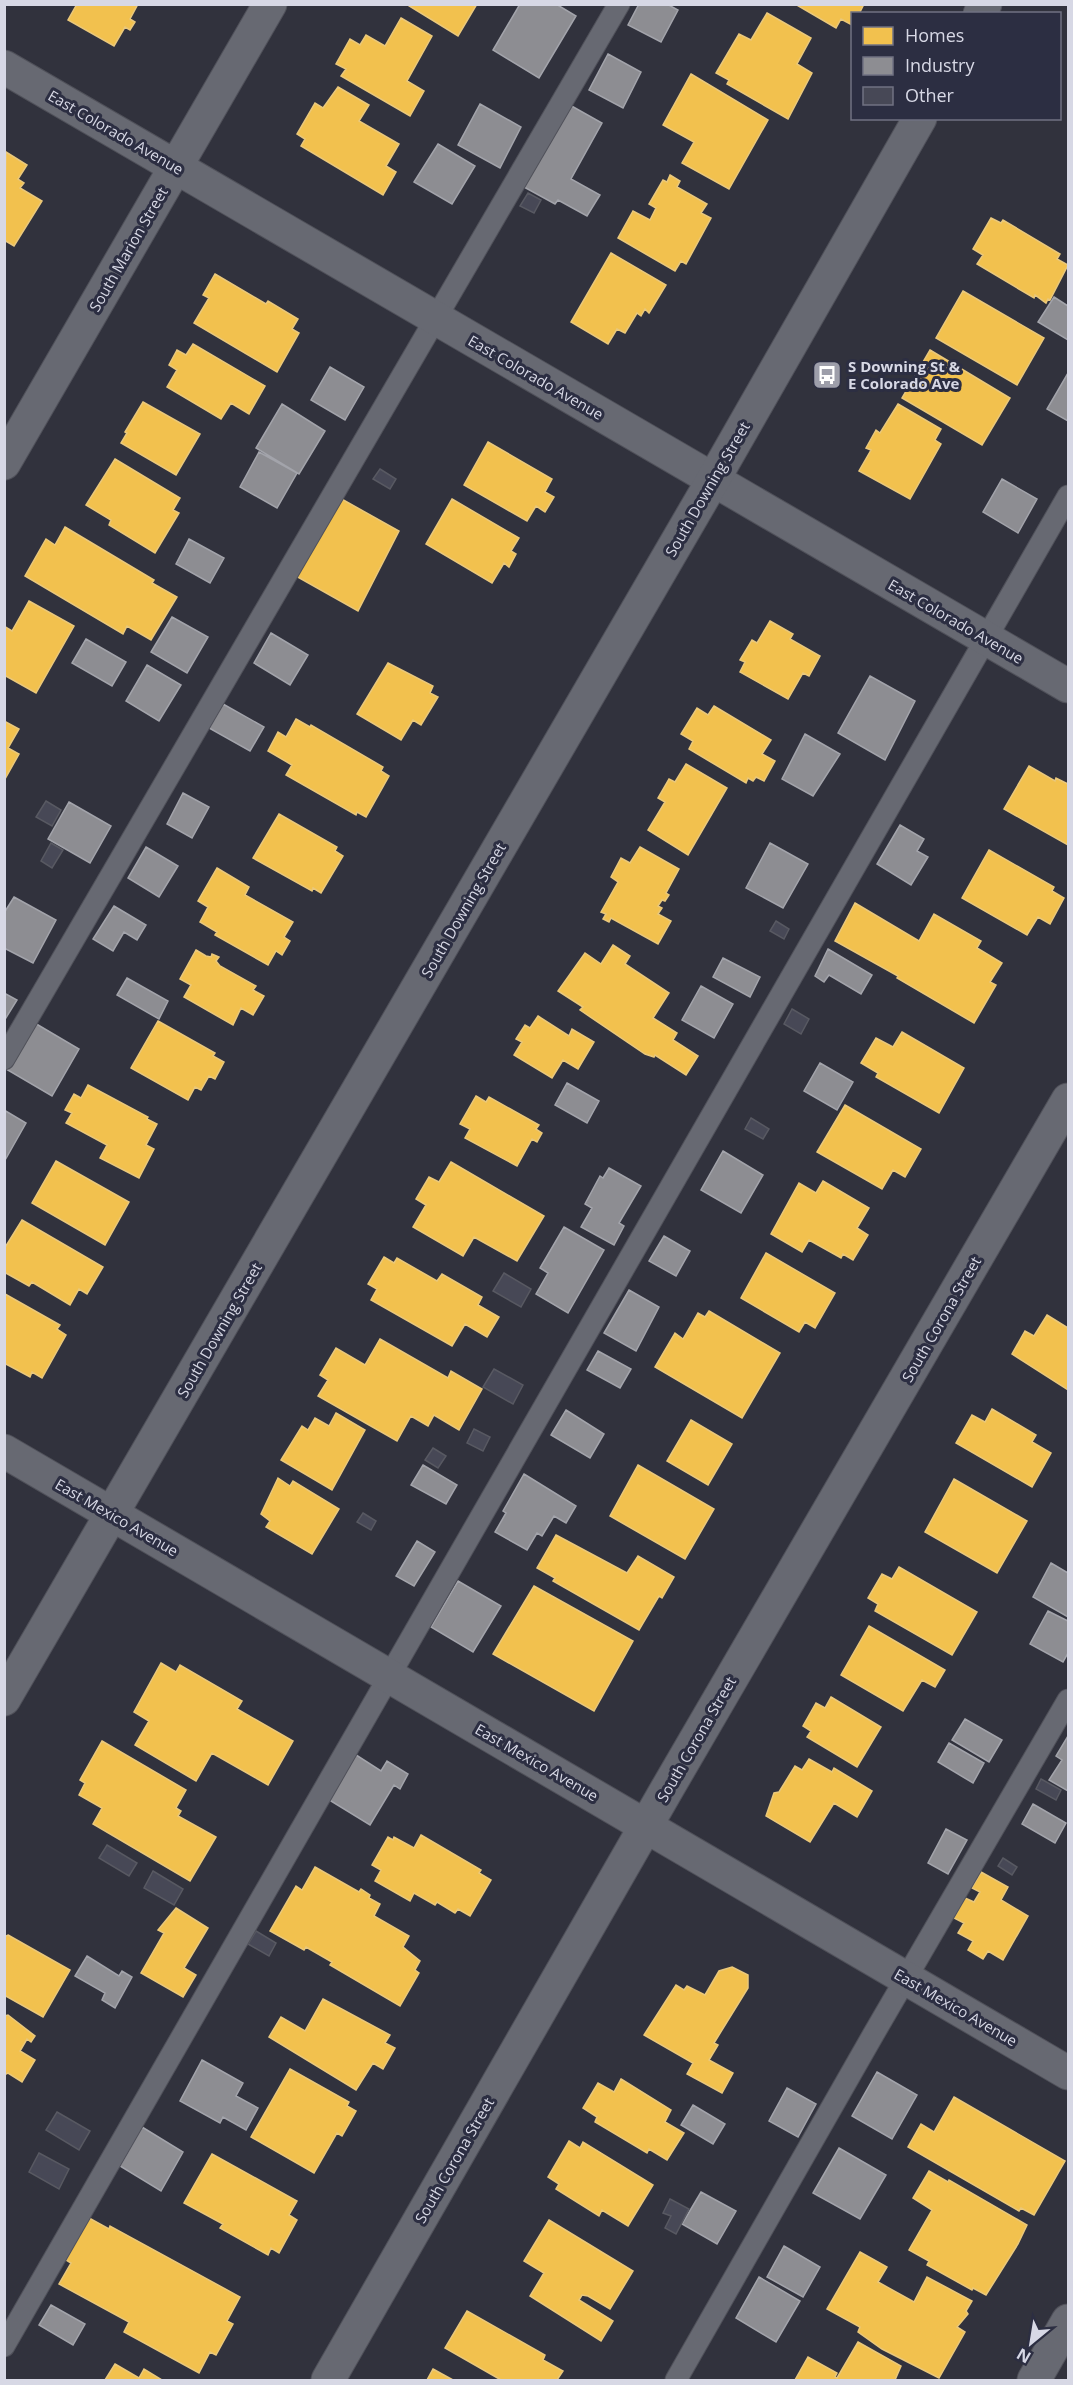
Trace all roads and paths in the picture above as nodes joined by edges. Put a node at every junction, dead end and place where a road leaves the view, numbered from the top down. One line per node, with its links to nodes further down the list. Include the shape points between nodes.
1 (270, 4): 5 (street, South Marion Street)
2 (620, 4): 6 (lane)
3 (4, 67): 5 (street, East Colorado Avenue)
4 (919, 120): 8 (street, South Downing Street)
5 (176, 167): 6 (street, East Colorado Avenue); 7 (street, South Marion Street)
6 (435, 318): 8 (street, East Colorado Avenue); 12 (lane)
7 (4, 462)
8 (713, 480): 10 (street, East Colorado Avenue); 15 (street, South Downing Street)
9 (1068, 496): 10 (lane)
10 (987, 638): 11 (street, East Colorado Avenue); 16 (lane)
11 (1068, 686)
12 (4, 1059)
13 (1068, 1100): 19 (street, South Corona Street)
14 (4, 1451): 15 (street, East Mexico Avenue)
15 (112, 1514): 16 (street, East Mexico Avenue); 17 (street, South Downing Street)
16 (391, 1677): 19 (street, East Mexico Avenue); 23 (lane)
17 (4, 1699)
18 (1068, 1701): 20 (lane)
19 (646, 1826): 20 (street, East Mexico Avenue); 24 (street, South Corona Street)
20 (906, 1978): 21 (street, East Mexico Avenue); 25 (lane)
21 (1068, 2073)
22 (1068, 2321): 26 (street)
23 (4, 2346)
24 (328, 2380)
25 (676, 2380)
26 (1034, 2380)

